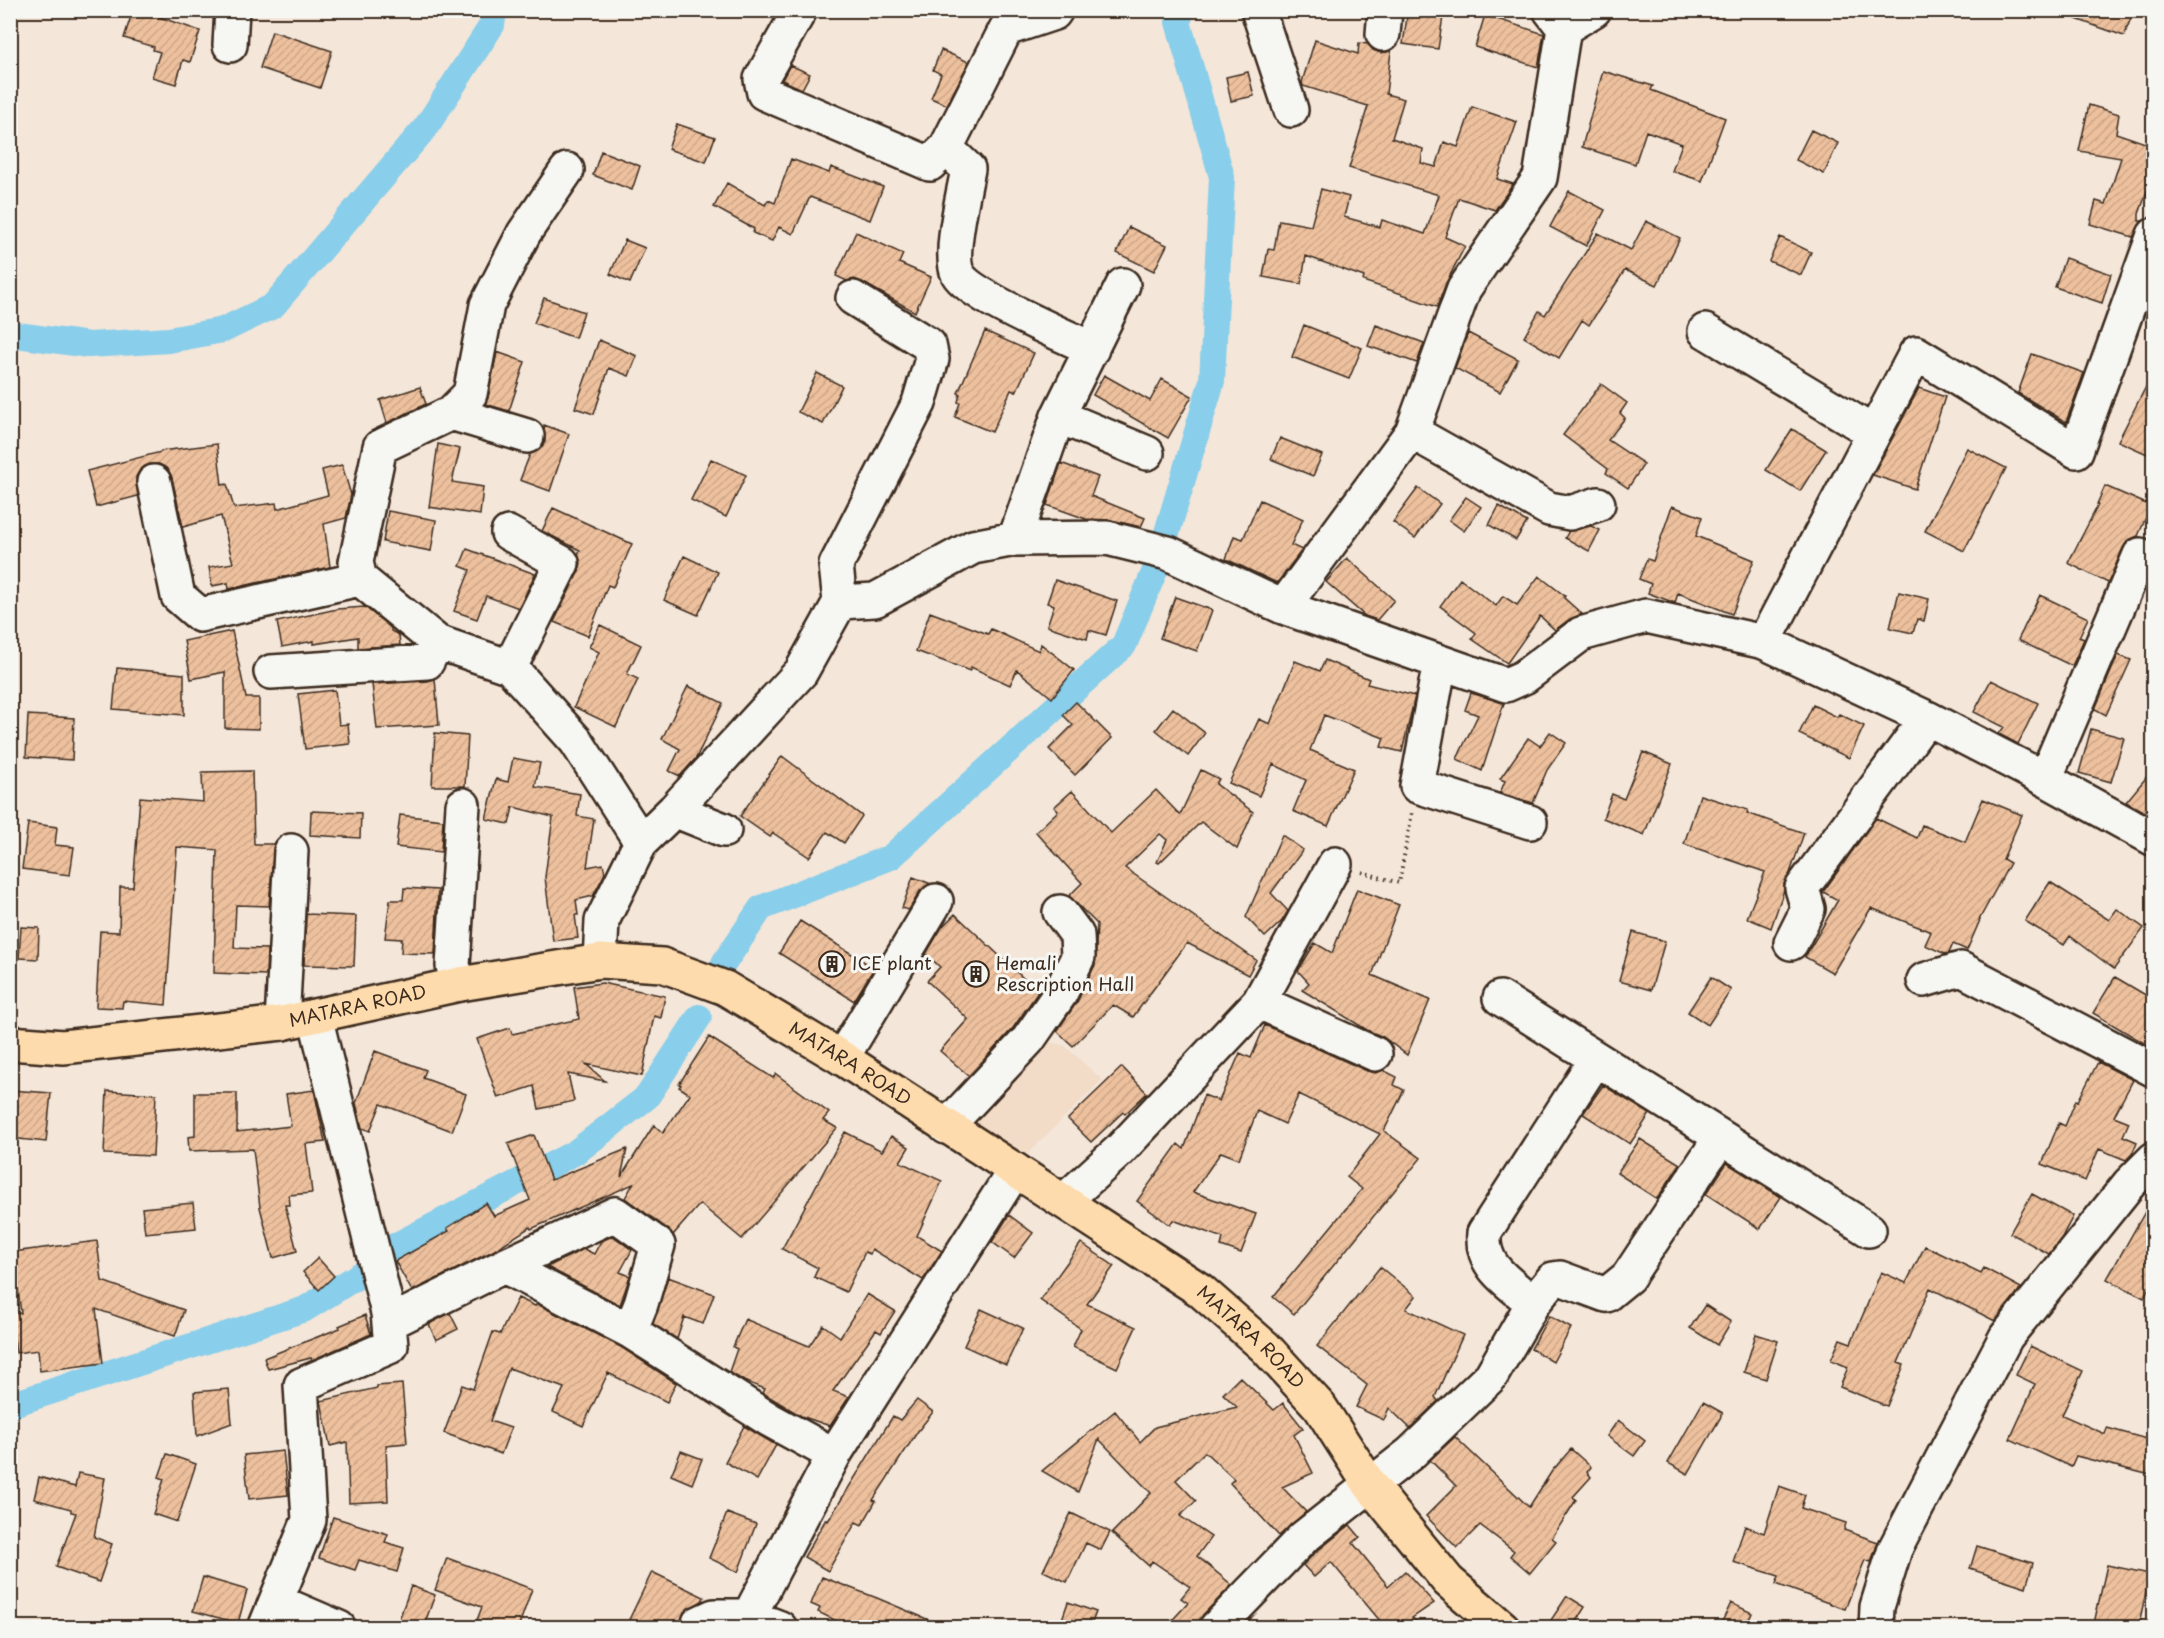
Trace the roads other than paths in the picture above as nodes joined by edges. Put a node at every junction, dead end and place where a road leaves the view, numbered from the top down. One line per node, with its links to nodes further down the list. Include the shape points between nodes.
1 (232, 10): 7 (street)
2 (800, 10): 9 (street, via 761,79 764,93 930,164)
3 (1056, 10): 9 (street, via 1006,29)
4 (1258, 10): 8 (street)
5 (1594, 10): 6 (street)
6 (1557, 19): 18 (street, via 1540,178 1464,289)
7 (230, 45)
8 (1291, 110)
9 (946, 148): 15 (street, via 968,169 954,250 958,274 979,294)
10 (567, 170): 16 (street, via 524,233 487,305 470,394)
11 (2154, 235): 19 (street, via 2076,451 1916,353)
12 (1123, 285): 15 (street)
13 (853, 298): 28 (street, via 928,345 932,359 919,403 836,565)
14 (1706, 331): 19 (street)
15 (1092, 348): 17 (street)
16 (451, 413): 20 (street); 27 (street, via 380,447 356,562)
17 (1058, 416): 21 (street); 25 (street)
18 (1412, 432): 23 (street, via 1549,509 1570,513); 29 (street)
19 (1874, 433): 31 (street)
20 (527, 436)
21 (1147, 453)
22 (154, 482): 27 (street, via 178,596 200,615)
23 (1598, 504)
24 (508, 533): 33 (street, via 562,563)
25 (1015, 538): 28 (street, via 973,547 875,600); 29 (street, via 1107,538 1161,551)
26 (2140, 555): 36 (street)
27 (360, 579): 30 (street)
28 (840, 602): 38 (street, via 801,672)
29 (1283, 607): 32 (street)
30 (437, 642): 33 (street); 34 (street, via 426,662)
31 (1764, 642): 32 (street, via 1646,616 1581,634 1524,677 1506,685); 35 (street)
32 (1440, 662): 39 (street, via 1417,786)
33 (510, 667): 42 (street, via 576,741)
34 (271, 672)
35 (1927, 718): 36 (street); 47 (street, via 1802,888 1808,909)
36 (2045, 779): 41 (street)
37 (463, 805): 50 (street, via 453,966)
38 (674, 810): 40 (street); 42 (street)
39 (1530, 822)
40 (724, 830)
41 (2154, 839)
42 (641, 842): 48 (street, via 602,921)
43 (291, 851): 54 (street)
44 (1335, 864): 52 (street)
45 (936, 901): 57 (street)
46 (1060, 912): 60 (street, via 1077,935 1078,957 1060,994 1028,1040)
47 (1791, 943)
48 (600, 961): 50 (highway, MATARA ROAD); 57 (highway, MATARA ROAD, via 662,965 725,988)
49 (1924, 980): 59 (street, via 1961,969)
50 (460, 984): 53 (highway, MATARA ROAD)
51 (1500, 998): 58 (street)
52 (1259, 1002): 56 (street); 64 (street, via 1120,1150)
53 (315, 1016): 54 (highway, MATARA ROAD); 68 (street)
54 (282, 1023): 55 (highway, MATARA ROAD, via 63,1047)
55 (10, 1043)
56 (1376, 1054)
57 (842, 1058): 60 (highway, MATARA ROAD)
58 (1596, 1059): 61 (street); 67 (street, via 1484,1233 1483,1246 1491,1267)
59 (2154, 1070)
60 (946, 1126): 63 (highway, MATARA ROAD)
61 (1721, 1137): 65 (street); 67 (street, via 1628,1277 1606,1295 1553,1279)
62 (2154, 1160): 79 (street, via 2129,1184 2006,1337 1895,1549 1877,1607)
63 (1015, 1170): 64 (highway, MATARA ROAD); 70 (street)
64 (1064, 1201): 71 (highway, MATARA ROAD, via 1200,1290 1265,1347 1320,1407)
65 (1869, 1230)
66 (504, 1266): 68 (street); 69 (street); 69 (street, via 615,1214 658,1245)
67 (1533, 1303): 71 (street, via 1491,1376 1411,1453)
68 (388, 1323): 72 (street, via 391,1346 301,1385 309,1520)
69 (630, 1331): 70 (street, via 770,1420)
70 (834, 1455): 73 (street)
71 (1370, 1485): 77 (street, via 1303,1538); 78 (highway, MATARA ROAD, via 1448,1581)
72 (270, 1614): 74 (street)
73 (748, 1616): 75 (street, via 714,1616 699,1623); 76 (street)
74 (339, 1628)
75 (698, 1628)
76 (780, 1628)
77 (1216, 1628)
78 (1503, 1628)
79 (1876, 1628)

